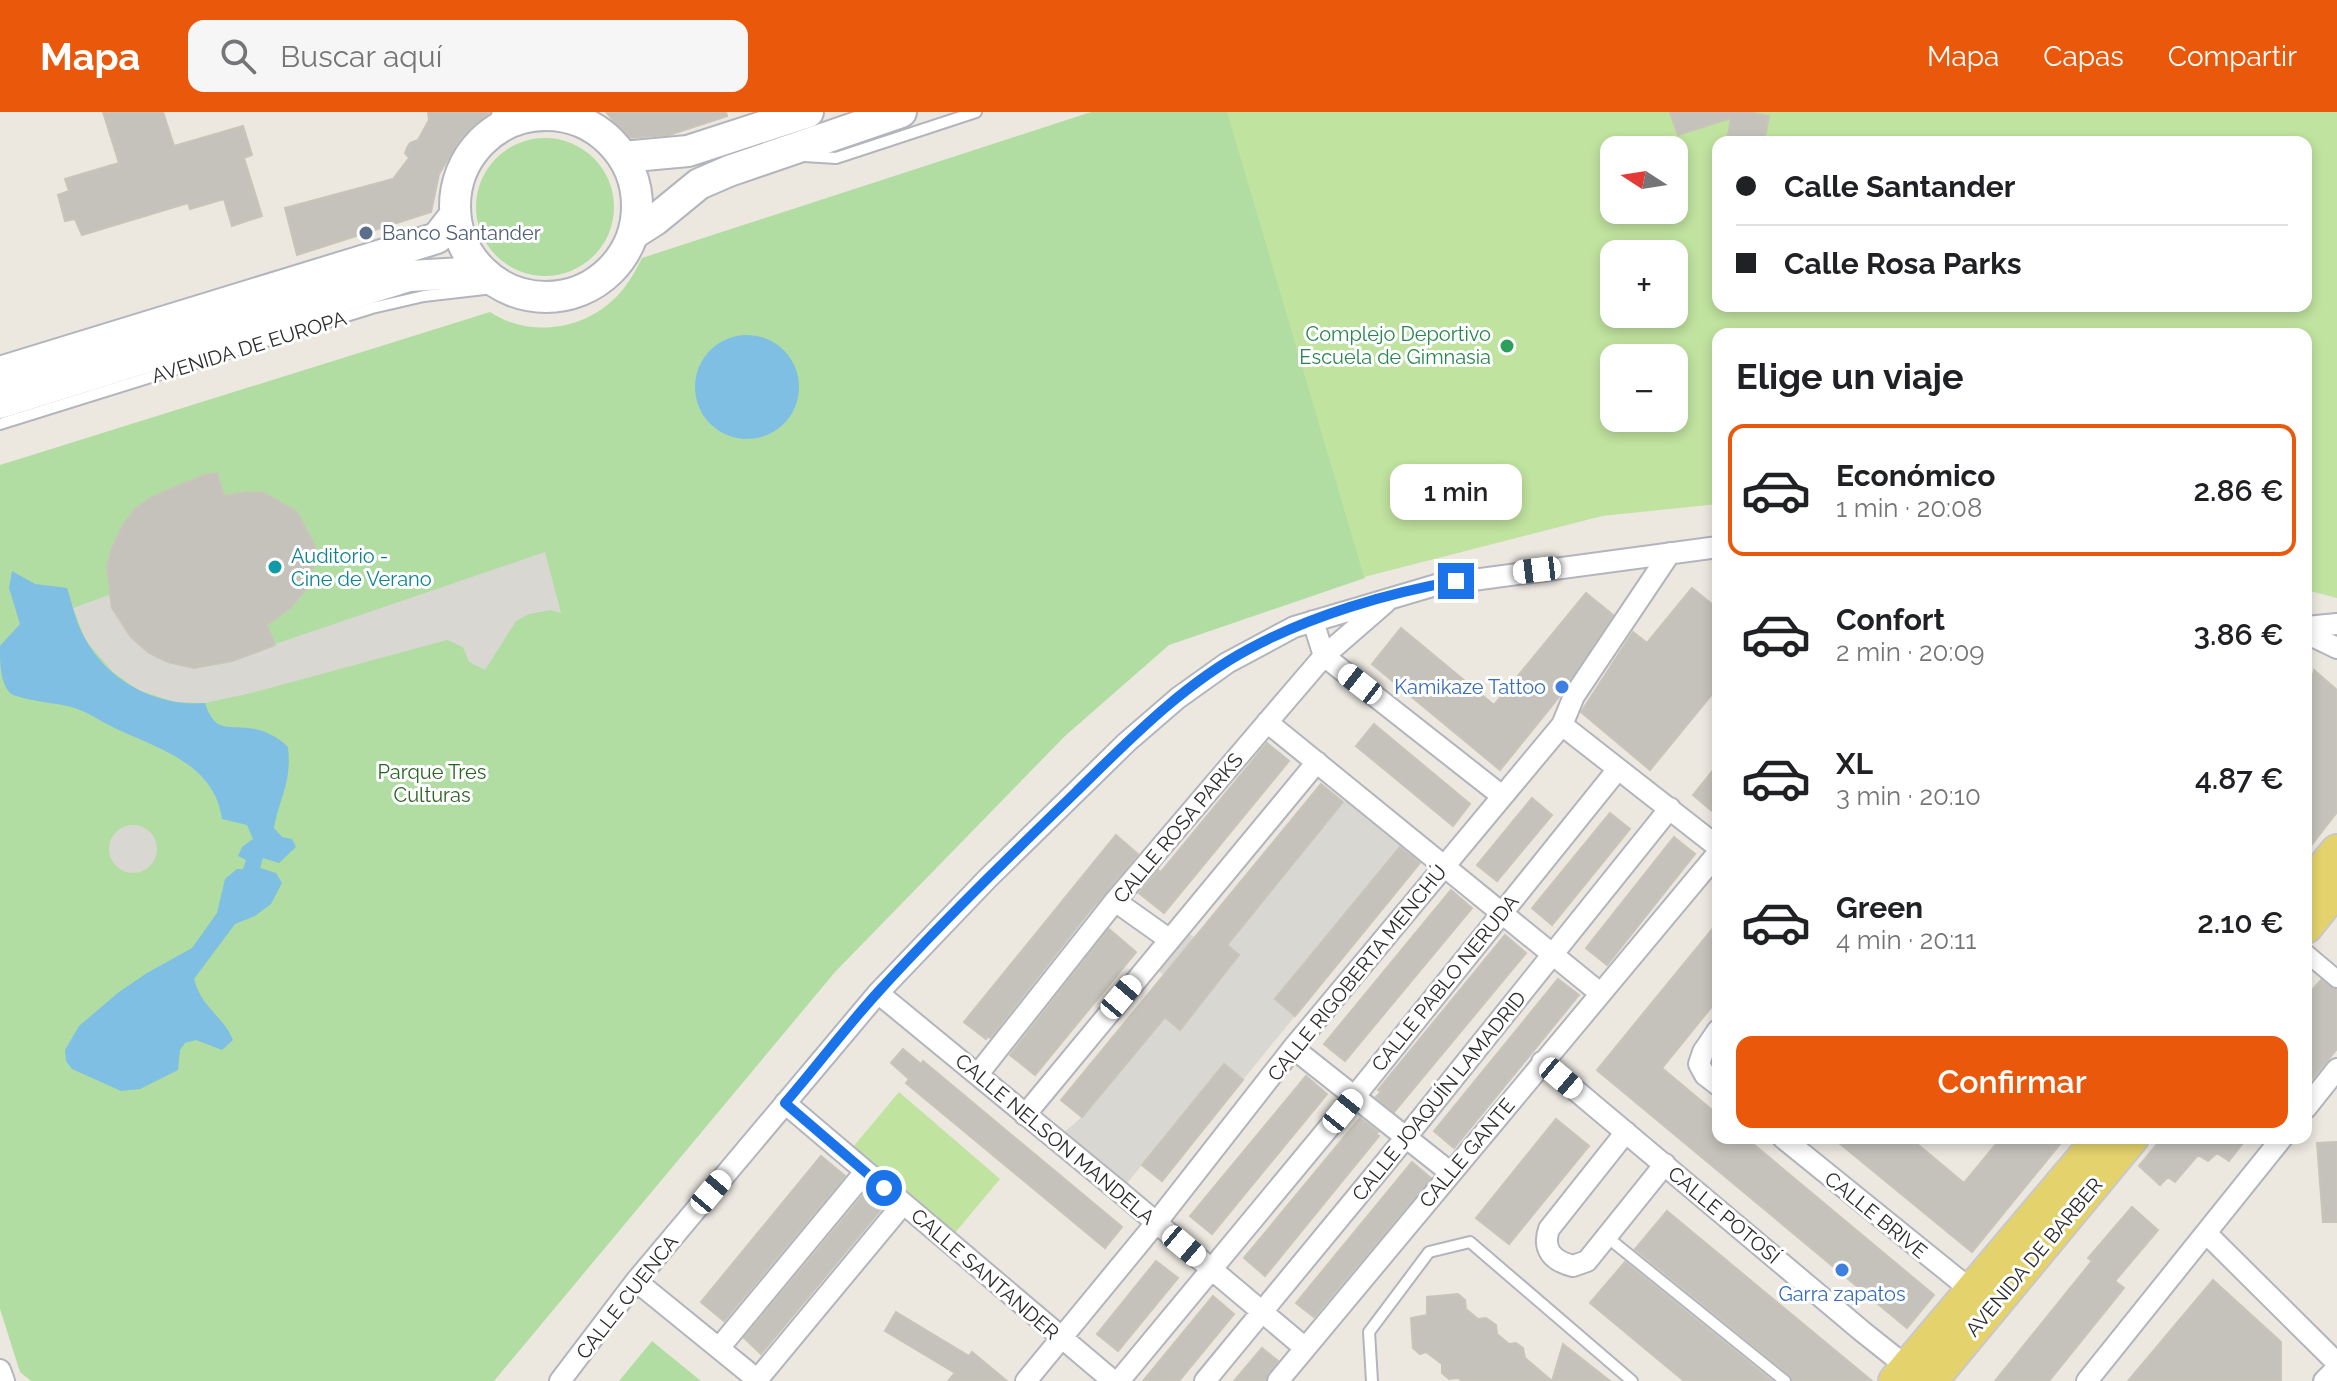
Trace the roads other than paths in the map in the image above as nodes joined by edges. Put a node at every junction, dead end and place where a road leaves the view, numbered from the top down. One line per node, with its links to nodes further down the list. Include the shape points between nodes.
1 (808, 112): 7 (main road, via 688,151)
2 (901, 112): 6 (main road, AVENIDA DE EUROPA)
3 (976, 112): 6 (lane, AVENIDA DE EUROPA, via 836,158)
4 (544, 113): 5 (main road, AVENIDA DE EUROPA); 7 (main road, AVENIDA DE EUROPA, via 590,125)
5 (501, 120): 8 (main road, AVENIDA DE EUROPA, via 464,165)
6 (778, 154): 9 (main road, AVENIDA DE EUROPA, via 699,184)
7 (623, 157): 9 (main road, AVENIDA DE EUROPA, via 634,181)
8 (455, 215): 10 (main road, AVENIDA DE EUROPA, via 469,255); 11 (main road, via 437,238)
9 (633, 234): 10 (main road, AVENIDA DE EUROPA, via 603,278 580,291 527,296)
10 (492, 279): 12 (main road, AVENIDA DE EUROPA, via 409,276); 13 (lane, AVENIDA DE EUROPA, via 372,308)
11 (0, 372)
12 (0, 403)
13 (0, 424)
14 (1712, 548): 15 (street, CALLE ROSA PARKS)
15 (1670, 553): 16 (street, CALLE ROSA PARKS, via 1475,578); 24 (street, CALLE RIGOBERTA MENCHÚ, via 1574,696)
16 (1393, 596): 17 (street, CALLE ROSA PARKS); 22 (street, CALLE ROSA PARKS)
17 (1313, 621): 22 (street); 42 (street, CALLE CUENCA, via 1247,650 1178,698 999,867)
18 (2337, 624): 19 (street)
19 (2312, 626)
20 (2312, 636): 21 (street)
21 (2337, 648)
22 (1324, 656): 23 (street, CALLE ROSA PARKS); 27 (street)
23 (1267, 722): 25 (street); 35 (street, CALLE ROSA PARKS)
24 (1562, 725): 26 (street); 27 (street, CALLE RIGOBERTA MENCHÚ)
25 (1317, 762): 32 (street); 38 (street)
26 (1618, 769): 28 (street); 36 (street, CALLE PABLO NERUDA)
27 (1502, 796): 32 (street, CALLE RIGOBERTA MENCHÚ)
28 (1670, 808): 29 (street); 39 (street, CALLE JOAQUÍN LAMADRID)
29 (1712, 845)
30 (2337, 851): 33 (main road)
31 (1712, 857): 43 (street, CALLE GANTE)
32 (1445, 865): 36 (street); 45 (street, CALLE RIGOBERTA MENCHÚ)
33 (2312, 882)
34 (2337, 888): 37 (main road)
35 (1115, 901): 38 (street); 48 (street, CALLE ROSA PARKS)
36 (1502, 912): 39 (street); 50 (street, CALLE PABLO NERUDA)
37 (2312, 919)
38 (1170, 940): 53 (street)
39 (1553, 955): 43 (street); 55 (street, CALLE JOAQUÍN LAMADRID)
40 (2312, 958): 41 (street)
41 (2337, 979)
42 (878, 993): 48 (street, CALLE NELSON MANDELA); 52 (street, CALLE CUENCA)
43 (1600, 993): 46 (street, CALLE GANTE)
44 (1712, 1039): 49 (street, via 1699,1064)
45 (1293, 1048): 50 (street); 64 (street, CALLE RIGOBERTA MENCHÚ)
46 (1542, 1062): 54 (street, CALLE POTOSÍ); 62 (street, CALLE GANTE)
47 (2337, 1069): 51 (street)
48 (978, 1074): 53 (street, CALLE NELSON MANDELA)
49 (1712, 1080)
50 (1355, 1096): 55 (street); 67 (street, CALLE PABLO NERUDA)
51 (2312, 1100)
52 (785, 1103): 61 (street, CALLE SANTANDER); 68 (street, CALLE CUENCA)
53 (1025, 1115): 64 (street, CALLE NELSON MANDELA)
54 (1626, 1132): 60 (street, CALLE POTOSÍ); 66 (street, via 1549,1229 1547,1251 1565,1264 1581,1264)
55 (1407, 1136): 62 (street); 70 (street, CALLE JOAQUÍN LAMADRID)
56 (1790, 1144): 69 (street, CALLE BRIVE)
57 (2095, 1144): 69 (main road, AVENIDA DE BARBER)
58 (2127, 1144): 76 (main road, AVENIDA DE BARBER)
59 (2277, 1144): 65 (street)
60 (1665, 1164): 66 (street); 76 (street, CALLE POTOSÍ)
61 (865, 1172): 63 (street, CALLE SANTANDER); 72 (street)
62 (1451, 1173): 73 (street, CALLE GANTE)
63 (903, 1204): 71 (street, CALLE SANTANDER); 77 (street)
64 (1156, 1223): 67 (street, CALLE NELSON MANDELA); 71 (street, CALLE RIGOBERTA MENCHÚ)
65 (2206, 1233): 74 (street); 88 (street)
66 (1607, 1237): 87 (lane)
67 (1211, 1269): 70 (street, CALLE NELSON MANDELA); 82 (street, CALLE PABLO NERUDA)
68 (636, 1281): 72 (street); 79 (street, CALLE CUENCA)
69 (1971, 1290): 76 (main road, AVENIDA DE BARBER)
70 (1261, 1311): 73 (street, CALLE NELSON MANDELA); 83 (street, CALLE JOAQUÍN LAMADRID)
71 (1059, 1338): 80 (street, CALLE RIGOBERTA MENCHÚ); 81 (street, CALLE SANTANDER)
72 (719, 1348): 77 (street)
73 (1305, 1348): 84 (street, CALLE GANTE)
74 (2337, 1366): 89 (street)
75 (0, 1370): 78 (street)
76 (1917, 1376)
77 (758, 1380)
78 (4, 1381)
79 (560, 1381)
80 (1026, 1381)
81 (1113, 1381)
82 (1119, 1381)
83 (1205, 1381)
84 (1278, 1381)
85 (1372, 1381): 86 (lane, via 1369,1332 1429,1252 1470,1242)
86 (1632, 1381)
87 (1785, 1381)
88 (2087, 1381)
89 (2324, 1381)

